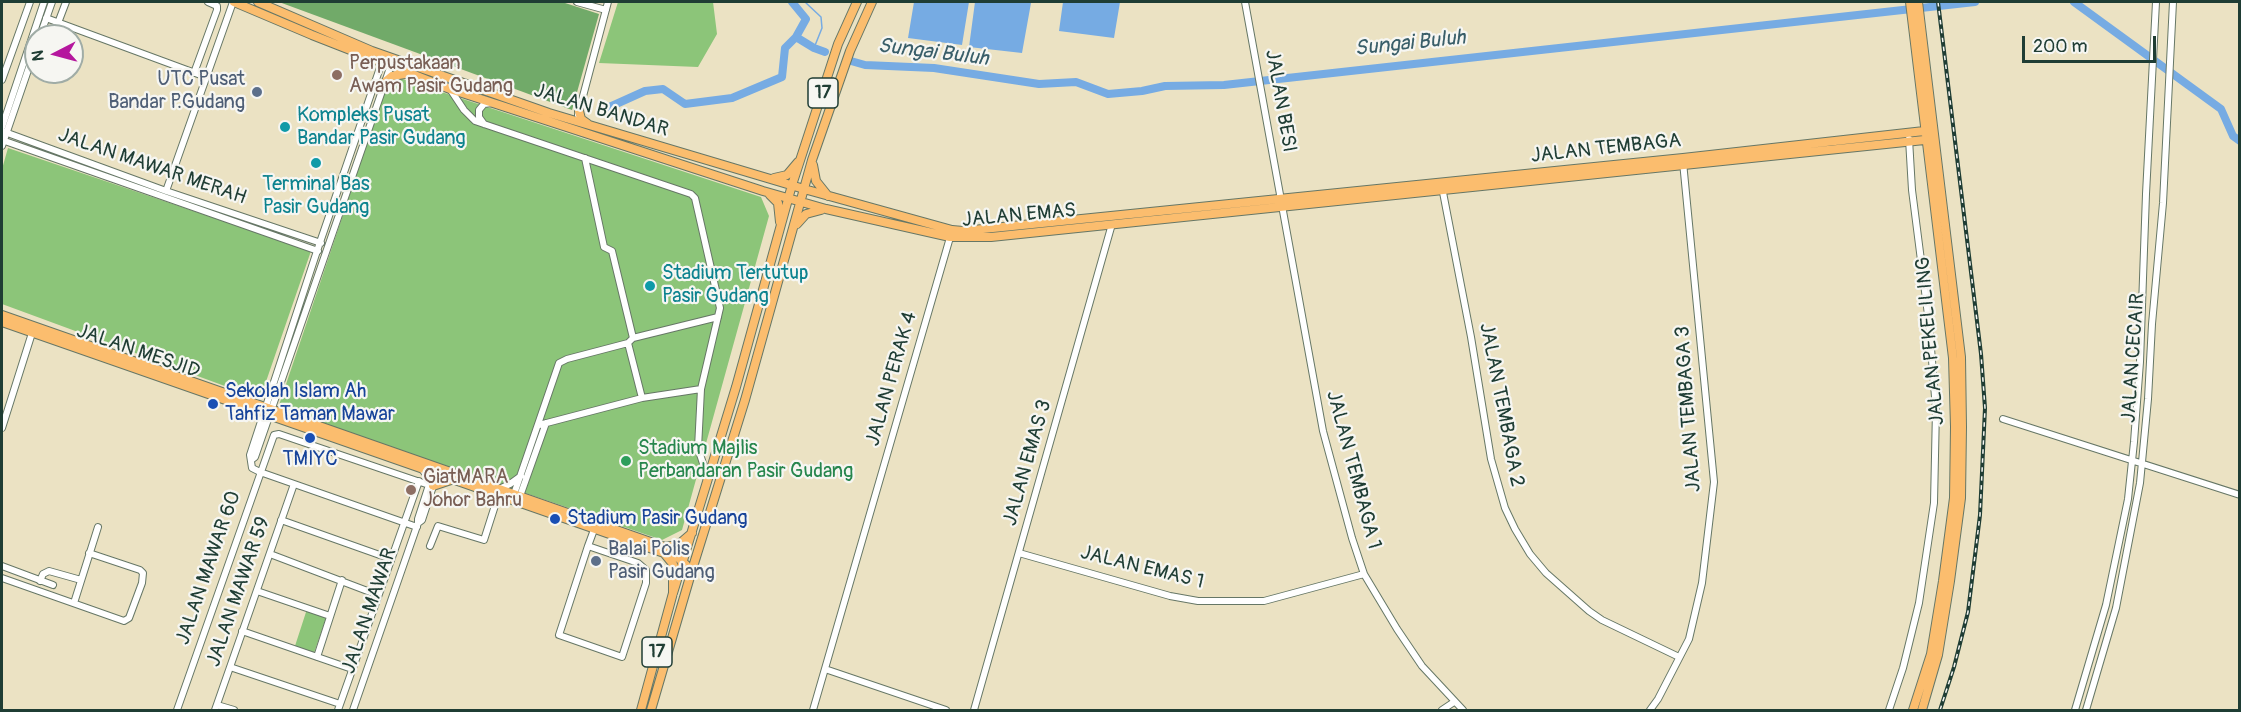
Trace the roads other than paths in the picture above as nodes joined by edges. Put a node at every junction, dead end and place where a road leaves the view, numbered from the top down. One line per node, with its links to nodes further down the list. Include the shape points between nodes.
1 (30, 2): 28 (street)
2 (44, 2): 36 (street)
3 (52, 2): 18 (street)
4 (66, 2): 19 (street)
5 (208, 2): 24 (street, via 218,10)
6 (233, 2): 22 (main road, JALAN BANDAR); 27 (street)
7 (258, 2): 22 (main road, JALAN BANDAR)
8 (577, 2): 17 (street)
9 (608, 2): 17 (street)
10 (857, 2): 44 (main road, 17, via 838,44)
11 (872, 2): 45 (main road, 17, via 850,51)
12 (1245, 2): 56 (street, JALAN BESI)
13 (1910, 2): 21 (main road, JALAN PEKELILING)
14 (1918, 2): 21 (main road, JALAN PEKELILING)
15 (2156, 2): 80 (street, JALAN CECAIR)
16 (2173, 2): 81 (street, JALAN CECAIR)
17 (606, 10): 32 (street)
18 (46, 18): 19 (street); 20 (street)
19 (58, 23): 24 (street)
20 (44, 24)
21 (1918, 30): 38 (main road, JALAN PEKELILING)
22 (383, 59): 23 (main road, JALAN BANDAR); 62 (street)
23 (392, 63): 25 (main road, JALAN BANDAR); 29 (street); 33 (main road, JALAN BANDAR)
24 (194, 73): 27 (street)
25 (410, 74): 29 (main road, via 392,76); 30 (main road, JALAN BANDAR)
26 (24, 77): 36 (street)
27 (206, 77): 51 (street)
28 (2, 80)
29 (386, 81): 63 (street)
30 (450, 89): 31 (main road, JALAN BANDAR); 34 (street, via 469,116)
31 (494, 103): 34 (street, via 484,104 479,110); 35 (main road, JALAN BANDAR)
32 (579, 111): 33 (street); 37 (main road)
33 (576, 121): 35 (main road, via 571,126); 37 (main road, via 577,126)
34 (484, 124): 43 (street)
35 (557, 124): 37 (main road, JALAN BANDAR)
36 (3, 130): 41 (street); 51 (street, JALAN MAWAR MERAH)
37 (591, 130): 47 (main road, JALAN BANDAR); 52 (main road, JALAN BANDAR)
38 (1930, 130): 39 (main road, JALAN TEMBAGA); 40 (main road, JALAN PEKELILING)
39 (1908, 133): 42 (street); 46 (main road, JALAN TEMBAGA)
40 (1931, 140): 42 (main road, JALAN TEMBAGA); 148 (main road, JALAN PEKELILING, via 1953,358 1954,498 1931,654); 149 (main road, JALAN PEKELILING, via 1961,357 1961,498 1938,655)
41 (2, 142): 64 (street, JALAN MAWAR MERAH)
42 (1909, 143): 46 (main road, JALAN TEMBAGA); 67 (street)
43 (585, 158): 68 (street, via 695,198 719,302); 72 (street, via 604,247 612,251)
44 (802, 158): 47 (main road, via 787,175); 48 (main road, 17)
45 (812, 160): 50 (main road, 17); 53 (main road, via 816,181)
46 (1683, 162): 49 (main road, JALAN TEMBAGA); 129 (street, JALAN TEMBAGA 3, via 1714,482 1702,583 1689,639)
47 (766, 177): 48 (main road, JALAN BANDAR)
48 (792, 185): 50 (main road, JALAN BANDAR); 54 (main road, 17)
49 (1442, 186): 56 (main road, JALAN TEMBAGA); 129 (street, JALAN TEMBAGA 2, via 1491,459 1515,529 1546,573 1589,611)
50 (804, 189): 53 (main road, JALAN EMAS); 55 (main road, 17)
51 (166, 191): 62 (street, JALAN MAWAR MERAH)
52 (763, 191): 54 (main road, JALAN EMAS); 59 (main road, via 778,203)
53 (828, 196): 61 (main road, JALAN EMAS)
54 (789, 198): 55 (main road, JALAN EMAS); 59 (main road, 17)
55 (801, 202): 57 (main road, JALAN EMAS); 60 (main road, 17)
56 (1282, 203): 58 (main road, JALAN EMAS); 61 (main road, JALAN EMAS); 112 (street, JALAN TEMBAGA 1, via 1323,431)
57 (826, 209): 60 (main road, via 806,214); 61 (main road, JALAN EMAS)
58 (1112, 224): 61 (main road, JALAN EMAS, via 991,237); 106 (street, JALAN EMAS 3)
59 (780, 232): 87 (main road, 17)
60 (792, 233): 111 (main road, 17)
61 (951, 234): 132 (street, JALAN PERAK 4)
62 (319, 243): 63 (street, JALAN MAWAR MERAH); 64 (street)
63 (327, 246): 65 (street)
64 (317, 251): 65 (street, JALAN MAWAR MERAH); 75 (street)
65 (324, 254): 75 (street)
66 (2, 315): 75 (main road, JALAN MESJID)
67 (1928, 315)
68 (718, 318): 72 (street); 73 (street)
69 (2, 322): 71 (main road, JALAN MESJID)
70 (1929, 324): 147 (street, via 1936,409 1934,503 1919,603)
71 (32, 333): 75 (main road, JALAN MESJID); 79 (street)
72 (631, 340): 74 (street); 78 (street, via 559,363)
73 (701, 389): 74 (street); 87 (street, via 698,448)
74 (642, 398): 77 (street)
75 (267, 411): 82 (main road, JALAN MESJID); 83 (main road, JALAN MESJID); 84 (street, via 251,460 252,468)
76 (2003, 419): 80 (street)
77 (546, 423): 78 (street); 90 (street)
78 (539, 425): 85 (street)
79 (2, 428)
80 (2132, 461): 81 (street); 150 (street, JALAN CECAIR, via 2106,605)
81 (2142, 464): 93 (street); 151 (street, JALAN CECAIR, via 2116,608)
82 (422, 469): 83 (main road, JALAN MESJID); 91 (street)
83 (438, 471): 86 (main road, JALAN MESJID); 91 (street, JALAN MAWAR); 92 (main road, JALAN MESJID)
84 (260, 472): 88 (street, JALAN MAWAR 60, via 273,437 279,434); 89 (street); 136 (street, JALAN MAWAR 60)
85 (522, 475): 92 (street); 94 (street)
86 (452, 479): 91 (main road); 92 (main road, JALAN MESJID)
87 (708, 480): 101 (main road, 17)
88 (419, 482): 91 (street); 97 (street)
89 (294, 484): 96 (street, JALAN MAWAR 59); 97 (street)
90 (524, 484): 94 (street); 95 (street)
91 (431, 485): 98 (street, JALAN MAWAR)
92 (499, 491): 94 (main road, JALAN MESJID); 102 (street, via 484,540 438,526)
93 (2240, 495)
94 (516, 498): 95 (main road, JALAN MESJID); 99 (main road, JALAN MESJID)
95 (531, 501): 99 (main road, JALAN MESJID)
96 (281, 520): 107 (street, JALAN MAWAR 59); 108 (street)
97 (404, 522): 98 (street); 108 (street)
98 (418, 525): 138 (street, JALAN MAWAR)
99 (595, 526): 103 (street); 104 (main road, JALAN MESJID); 121 (main road, JALAN MESJID, via 669,557 675,572)
100 (99, 527): 105 (street)
101 (692, 533): 104 (main road, via 678,545); 109 (main road, 17)
102 (430, 546)
103 (588, 546): 103 (street, via 559,635 622,657 646,583 646,570 638,563)
104 (662, 546): 109 (main road, JALAN MESJID)
105 (89, 553): 115 (street); 123 (street, via 140,570 142,584 129,618 124,621)
106 (1019, 553): 112 (street, JALAN EMAS 1, via 1198,602 1264,601); 143 (street, JALAN EMAS 3)
107 (270, 554): 116 (street); 120 (street, JALAN MAWAR 59)
108 (391, 559): 122 (street)
109 (683, 562): 111 (main road, JALAN MESJID); 121 (main road, 17)
110 (2, 566): 113 (street)
111 (692, 570): 127 (main road, 17)
112 (1364, 574): 133 (street, JALAN TEMBAGA 1, via 1422,666)
113 (24, 575): 117 (street); 118 (street)
114 (2, 578): 118 (street)
115 (81, 580): 117 (street, via 49,572); 123 (street)
116 (342, 580): 122 (street); 124 (street)
117 (40, 581): 119 (street)
118 (20, 585): 123 (street)
119 (53, 585)
120 (257, 591): 124 (street); 125 (street, JALAN MAWAR 59)
121 (673, 593): 126 (main road, 17)
122 (378, 595): 131 (street)
123 (74, 603)
124 (330, 616): 128 (street)
125 (242, 631): 128 (street); 130 (street, JALAN MAWAR 59)
126 (658, 649): 127 (main road); 139 (main road, 17)
127 (668, 652): 140 (main road, 17)
128 (317, 657): 131 (street)
129 (1679, 657): 146 (street, JALAN TEMBAGA 3)
130 (230, 667): 134 (street); 135 (street, JALAN MAWAR 59)
131 (352, 669): 134 (street)
132 (825, 669): 141 (street, JALAN PERAK 4); 142 (street)
133 (1454, 702): 144 (street); 145 (street, JALAN TEMBAGA 1)
134 (339, 707)
135 (216, 708): 137 (street)
136 (177, 711)
137 (234, 711)
138 (353, 711)
139 (640, 711)
140 (651, 711)
141 (813, 711)
142 (945, 711)
143 (974, 711)
144 (1442, 711)
145 (1463, 711)
146 (1650, 711)
147 (1889, 711)
148 (1913, 711)
149 (1922, 711)
150 (2075, 711)
151 (2086, 711)

